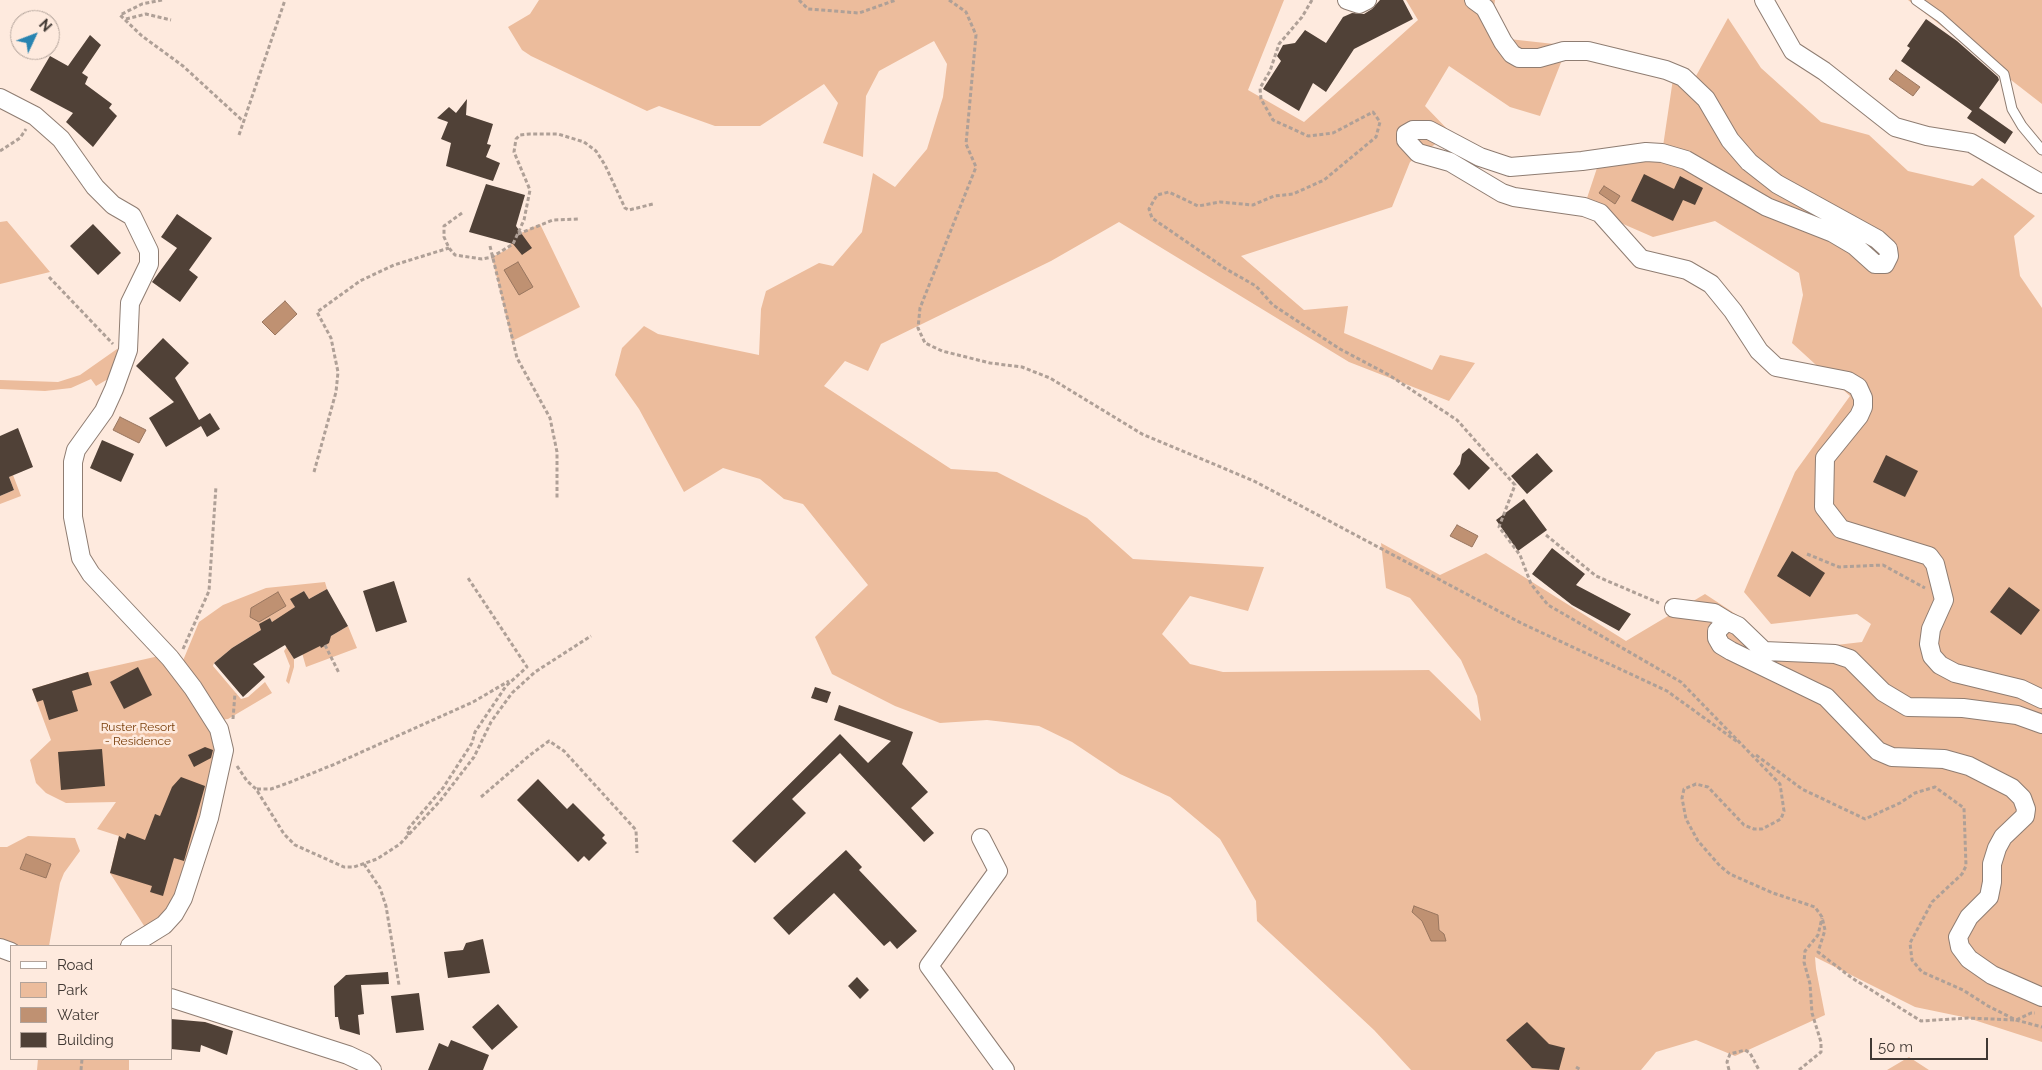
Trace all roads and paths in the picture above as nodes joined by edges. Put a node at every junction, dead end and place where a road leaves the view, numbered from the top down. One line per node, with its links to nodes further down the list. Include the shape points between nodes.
1 (162, 0): 12 (path, via 142,4 120,15)
2 (285, 0): 16 (path)
3 (799, 0): 4 (path, via 808,9 859,13)
4 (896, 0)
5 (949, 0): 48 (path, via 966,12 976,35 966,144 976,167 920,308 918,328 925,343 942,351 1022,367 1050,378 1142,434 1254,481 1521,623 1668,691)
6 (1312, 0): 48 (path, via 1279,44 1260,88 1261,99 1274,120 1308,136 1333,133 1373,112 1380,122 1376,137 1324,180 1293,194 1274,196 1254,205 1220,202 1198,206 1169,192 1157,195 1149,209 1152,218 1256,286 1273,304 1317,334 1389,375 1457,420 1515,485 1498,527 1520,555 1530,584 1548,605 1681,682)
7 (1348, 0): 8 (street, via 1359,4)
8 (1367, 0)
9 (1764, 0): 20 (street, via 1793,51 1895,126 1928,136 1971,143)
10 (1916, 0): 18 (lane, via 2004,74 2012,109)
11 (1482, 3): 37 (street, via 1503,42 1519,58 1588,52 1683,77 1706,99 1730,140 1749,162 1777,184 1888,248 1885,264 1875,264 1855,246 1833,234 1767,207 1686,160 1662,153 1510,167 1480,157 1429,130 1413,130 1406,134 1406,140 1418,153 1450,162 1502,193 1584,207 1600,213 1641,259 1687,270 1711,284 1759,351 1776,367 1848,381 1858,387 1863,398 1859,416 1825,458 1824,507 1841,529 1929,556 1939,574 1944,600)
12 (126, 19): 13 (path, via 146,14); 16 (path)
13 (171, 20)
14 (0, 98): 15 (street)
15 (35, 116): 19 (path, via 20,138); 29 (street, via 61,139 95,187 132,216 149,251 149,264 130,303)
16 (244, 122): 17 (path)
17 (239, 135)
18 (2042, 150)
19 (0, 151)
20 (2042, 184)
21 (653, 204): 24 (path, via 630,210 625,208 605,165 596,151 584,142 558,134 520,135 514,152 530,190 524,220)
22 (462, 213): 26 (path, via 444,226)
23 (578, 219): 24 (path, via 553,220)
24 (517, 234): 27 (path, via 508,249)
25 (490, 246): 27 (path)
26 (448, 248): 27 (path, via 455,255 482,259); 30 (path, via 394,265 360,281 317,312 331,338 338,372 336,392)
27 (492, 256): 32 (path, via 517,358 550,418 557,452)
28 (49, 277): 29 (path)
29 (125, 358): 41 (street, via 104,411 76,450 73,517 81,558 91,574)
30 (314, 472)
31 (216, 486): 41 (path, via 209,592)
32 (557, 498)
33 (1546, 535): 36 (path, via 1596,576)
34 (1807, 554): 37 (path, via 1840,567 1883,565 1931,593)
35 (468, 578): 43 (path, via 527,667)
36 (1674, 608): 38 (street, via 1714,613)
37 (1940, 608): 45 (street, via 1929,644 1932,656 1940,665 1955,673 2021,689)
38 (1727, 622): 47 (street, via 1738,626 1764,651 1835,654 1850,659 1883,692 1908,707 1972,709 2017,715); 60 (street, via 1717,631 1721,645 1826,697 1878,751 1892,757 1944,759 1969,766 2012,788 2022,798 2026,810 2024,816 1996,848 1989,897 1969,917 1958,937 1960,948 1992,975)
39 (591, 636): 52 (path, via 535,672 512,693 491,722 474,757)
40 (326, 645): 42 (path)
41 (176, 666): 58 (street, via 219,729 224,750 222,766 207,826 183,898 164,925)
42 (339, 673)
43 (513, 679): 50 (path, via 473,702 335,764 271,789); 52 (path, via 475,732 472,743 444,788 407,830)
44 (235, 693): 46 (path)
45 (2042, 698)
46 (232, 722)
47 (2042, 724)
48 (1749, 750): 54 (path, via 1802,789 1864,818 1915,793 1935,787 1964,808); 57 (path, via 1780,784 1784,811 1781,819 1768,828 1754,829 1736,818 1708,787 1696,784 1684,789 1682,798 1686,819 1698,841 1730,874 1815,907)
49 (234, 762): 50 (path, via 246,781)
50 (256, 789): 56 (path, via 284,834 295,845 344,867)
51 (481, 797): 55 (path, via 549,741 564,750 636,830)
52 (409, 834): 56 (path, via 400,844)
53 (981, 838): 65 (street, via 998,870 929,966)
54 (1966, 838)
55 (636, 852)
56 (364, 864): 59 (path, via 380,888 386,906)
57 (1822, 917): 62 (path, via 1825,930 1818,952 1852,978 1921,1021 1968,1018 2016,1020 2031,1013); 69 (path, via 1818,935 1805,951 1804,962 1821,1052)
58 (132, 945)
59 (399, 985)
60 (2042, 997)
61 (172, 998): 64 (street, via 348,1055)
62 (2042, 1014)
63 (1576, 1067): 66 (path)
64 (372, 1070)
65 (1005, 1070)
66 (1581, 1070)
67 (1729, 1070): 68 (path, via 1726,1062 1730,1054 1745,1050)
68 (1759, 1070)
69 (1799, 1070)

